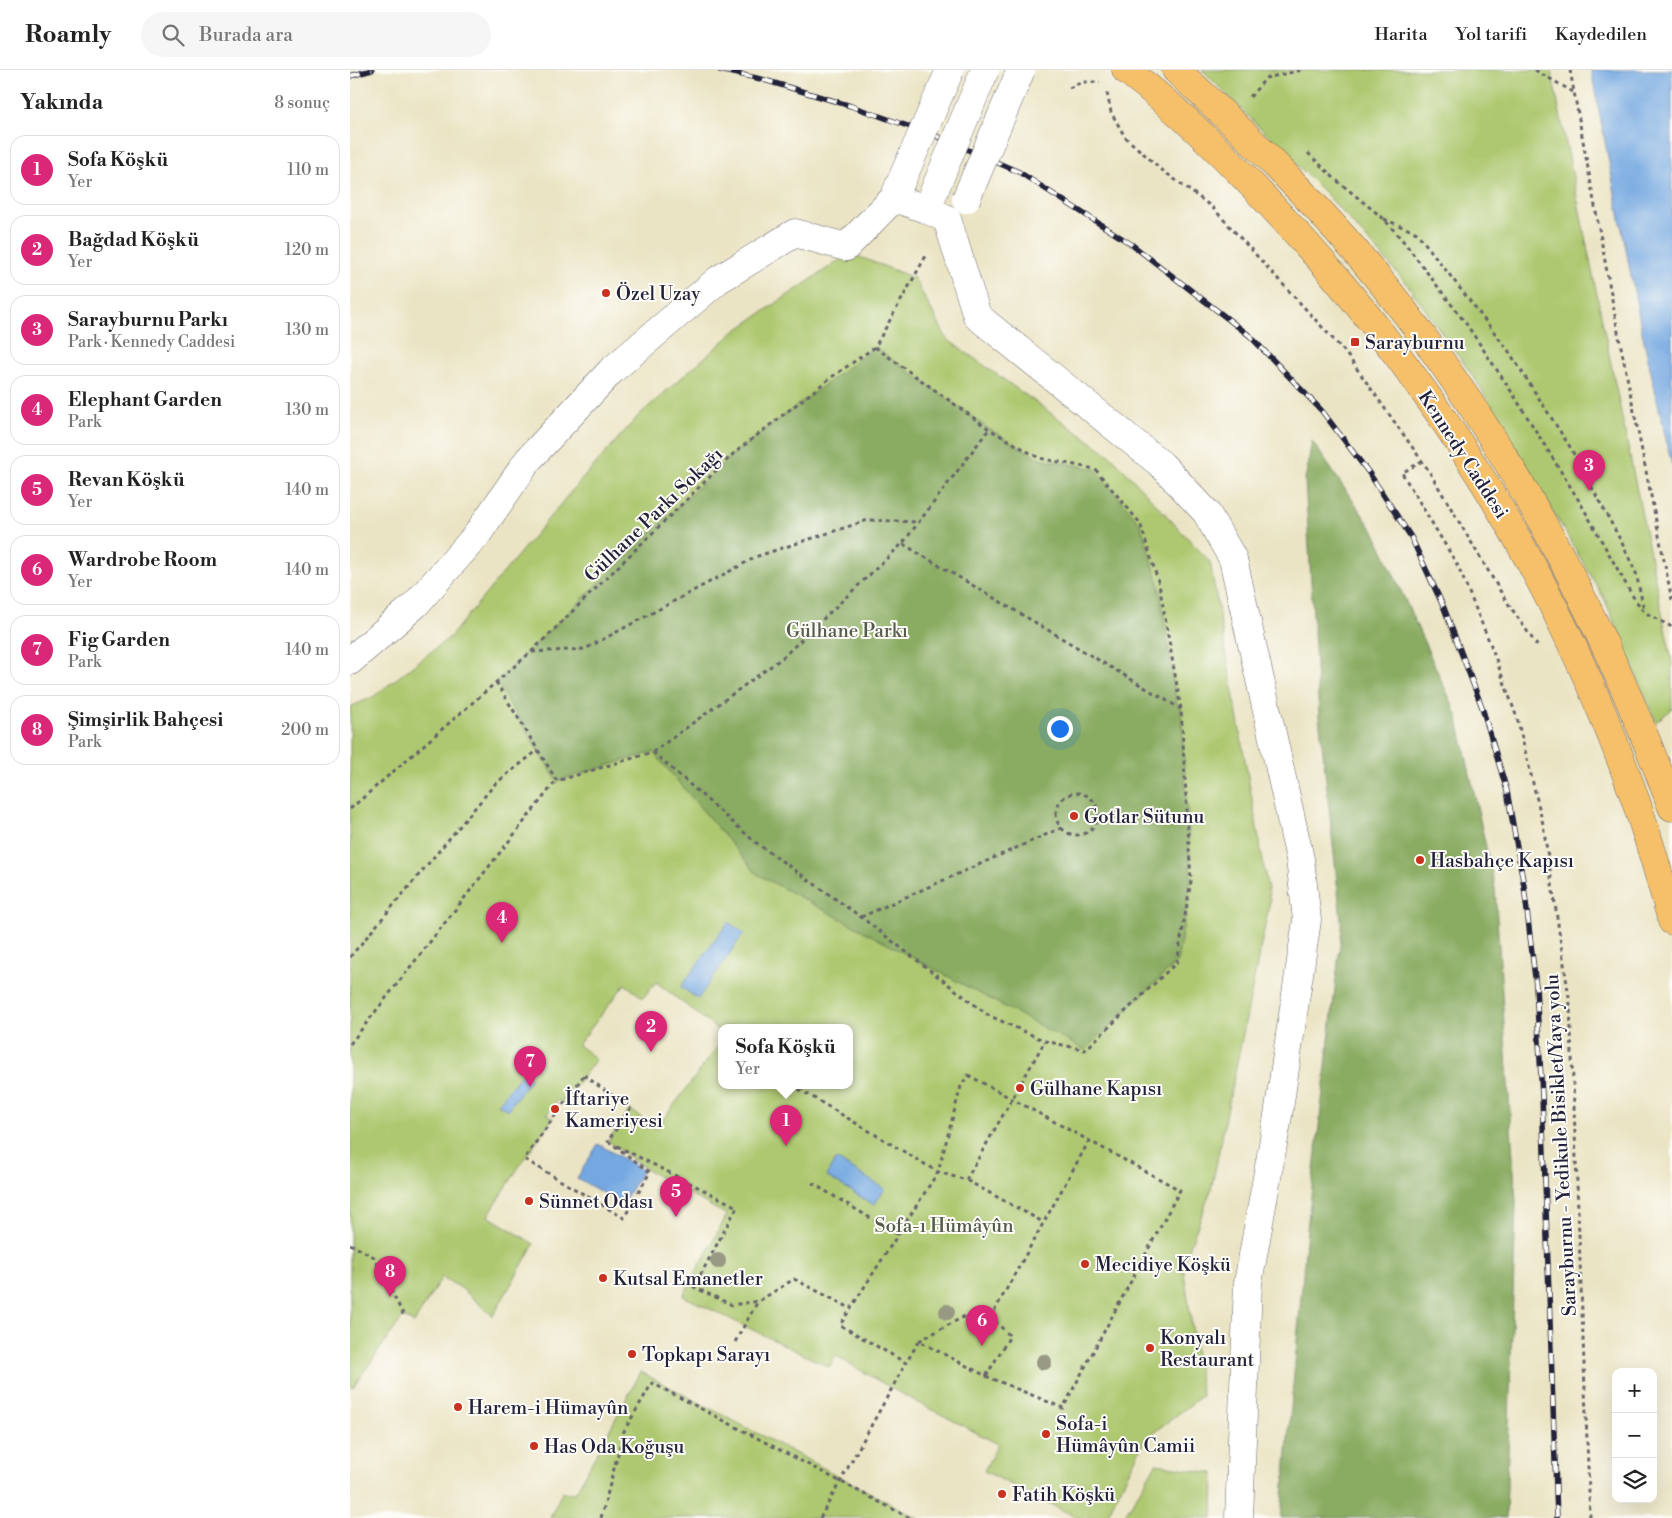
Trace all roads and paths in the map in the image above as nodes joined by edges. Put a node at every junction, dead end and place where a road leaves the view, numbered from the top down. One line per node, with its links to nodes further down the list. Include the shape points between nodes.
1 (950, 70): 13 (street, bridge)
2 (985, 70): 14 (street, bridge)
3 (1021, 70): 14 (street, bridge, via 966,199)
4 (1176, 70): 31 (main road, Kennedy Caddesi, via 1332,225 1413,322 1483,422 1538,512 1611,655)
5 (1302, 70): 12 (path, via 1266,78)
6 (1535, 70): 11 (path)
7 (1570, 70): 11 (path)
8 (1115, 76): 9 (path, via 1082,82); 35 (main road, Kennedy Caddesi, via 1252,185 1318,256 1394,349 1464,450 1524,552 1588,679 1632,789)
9 (1069, 88)
10 (1106, 89): 18 (path, via 1111,112 1126,137 1162,170 1212,207 1292,293 1345,352)
11 (1574, 92): 21 (path)
12 (1250, 98)
13 (896, 192): 14 (street); 25 (street, via 846,247 795,233 718,280 611,371 528,459 476,536 415,605)
14 (935, 208): 16 (path, Gülhane Parkı Sokağı); 61 (street, via 977,316 1162,465 1206,512 1233,559 1300,860 1307,920 1277,1122 1248,1283)
15 (1384, 219): 22 (path, via 1417,233 1508,350 1570,448 1622,543 1636,574)
16 (875, 346): 17 (path); 23 (path, Gülhane Parkı Sokağı, via 733,454)
17 (989, 429): 19 (path); 27 (path, via 1039,458 1095,469 1140,523 1159,584)
18 (1422, 461): 24 (path, via 1505,599); 62 (path, Sarayburnu - Yedikule Bisiklet/Yaya yolu, via 1402,472 1458,566 1492,648 1517,718 1543,824 1570,1004)
19 (918, 522): 20 (path); 23 (path, via 868,520 758,556 585,649)
20 (902, 544): 27 (path); 29 (path, via 782,658)
21 (1672, 600)
22 (1644, 612)
23 (531, 652): 26 (path, Gülhane Parkı Sokağı)
24 (1542, 652)
25 (350, 661)
26 (496, 682): 28 (path); 32 (path, Gülhane Parkı Sokağı)
27 (1181, 709): 37 (path, via 1192,881 1177,962 1085,1050)
28 (538, 750): 30 (path); 36 (path, via 495,784)
29 (653, 752): 30 (path); 34 (path, via 755,842)
30 (556, 781): 38 (path)
31 (1672, 806)
32 (350, 809)
33 (1061, 828): 33 (path, via 1056,808 1065,796 1079,793 1092,799 1098,812 1092,830 1079,836); 34 (path)
34 (861, 917): 37 (path, via 988,1014)
35 (1672, 920)
36 (350, 957)
37 (1045, 1041): 40 (path)
38 (350, 1044)
39 (799, 1089): 43 (path)
40 (1012, 1098): 41 (path); 43 (path, via 968,1075 961,1086); 44 (path)
41 (1089, 1140): 46 (path); 56 (path, via 1180,1190 1063,1408)
42 (608, 1141): 42 (path, via 650,1172 624,1218 524,1159 584,1075 630,1109); 49 (path, via 737,1207 694,1287 732,1305)
43 (938, 1172): 44 (path); 47 (path)
44 (966, 1180): 46 (path)
45 (812, 1183): 47 (path)
46 (1043, 1222): 52 (path)
47 (897, 1234): 50 (path)
48 (350, 1244): 51 (path, via 374,1257)
49 (759, 1300): 50 (path, via 794,1279); 54 (path)
50 (850, 1308): 55 (path, via 840,1325)
51 (404, 1316)
52 (991, 1317): 53 (path, via 965,1316); 56 (path, via 1010,1336)
53 (918, 1341): 55 (path); 56 (path)
54 (735, 1342)
55 (906, 1363): 57 (path)
56 (986, 1376)
57 (841, 1482): 58 (path, via 652,1383 624,1431); 59 (path); 60 (path)
58 (602, 1518)
59 (820, 1518)
60 (910, 1518)
61 (1239, 1518)
62 (1590, 1518)

